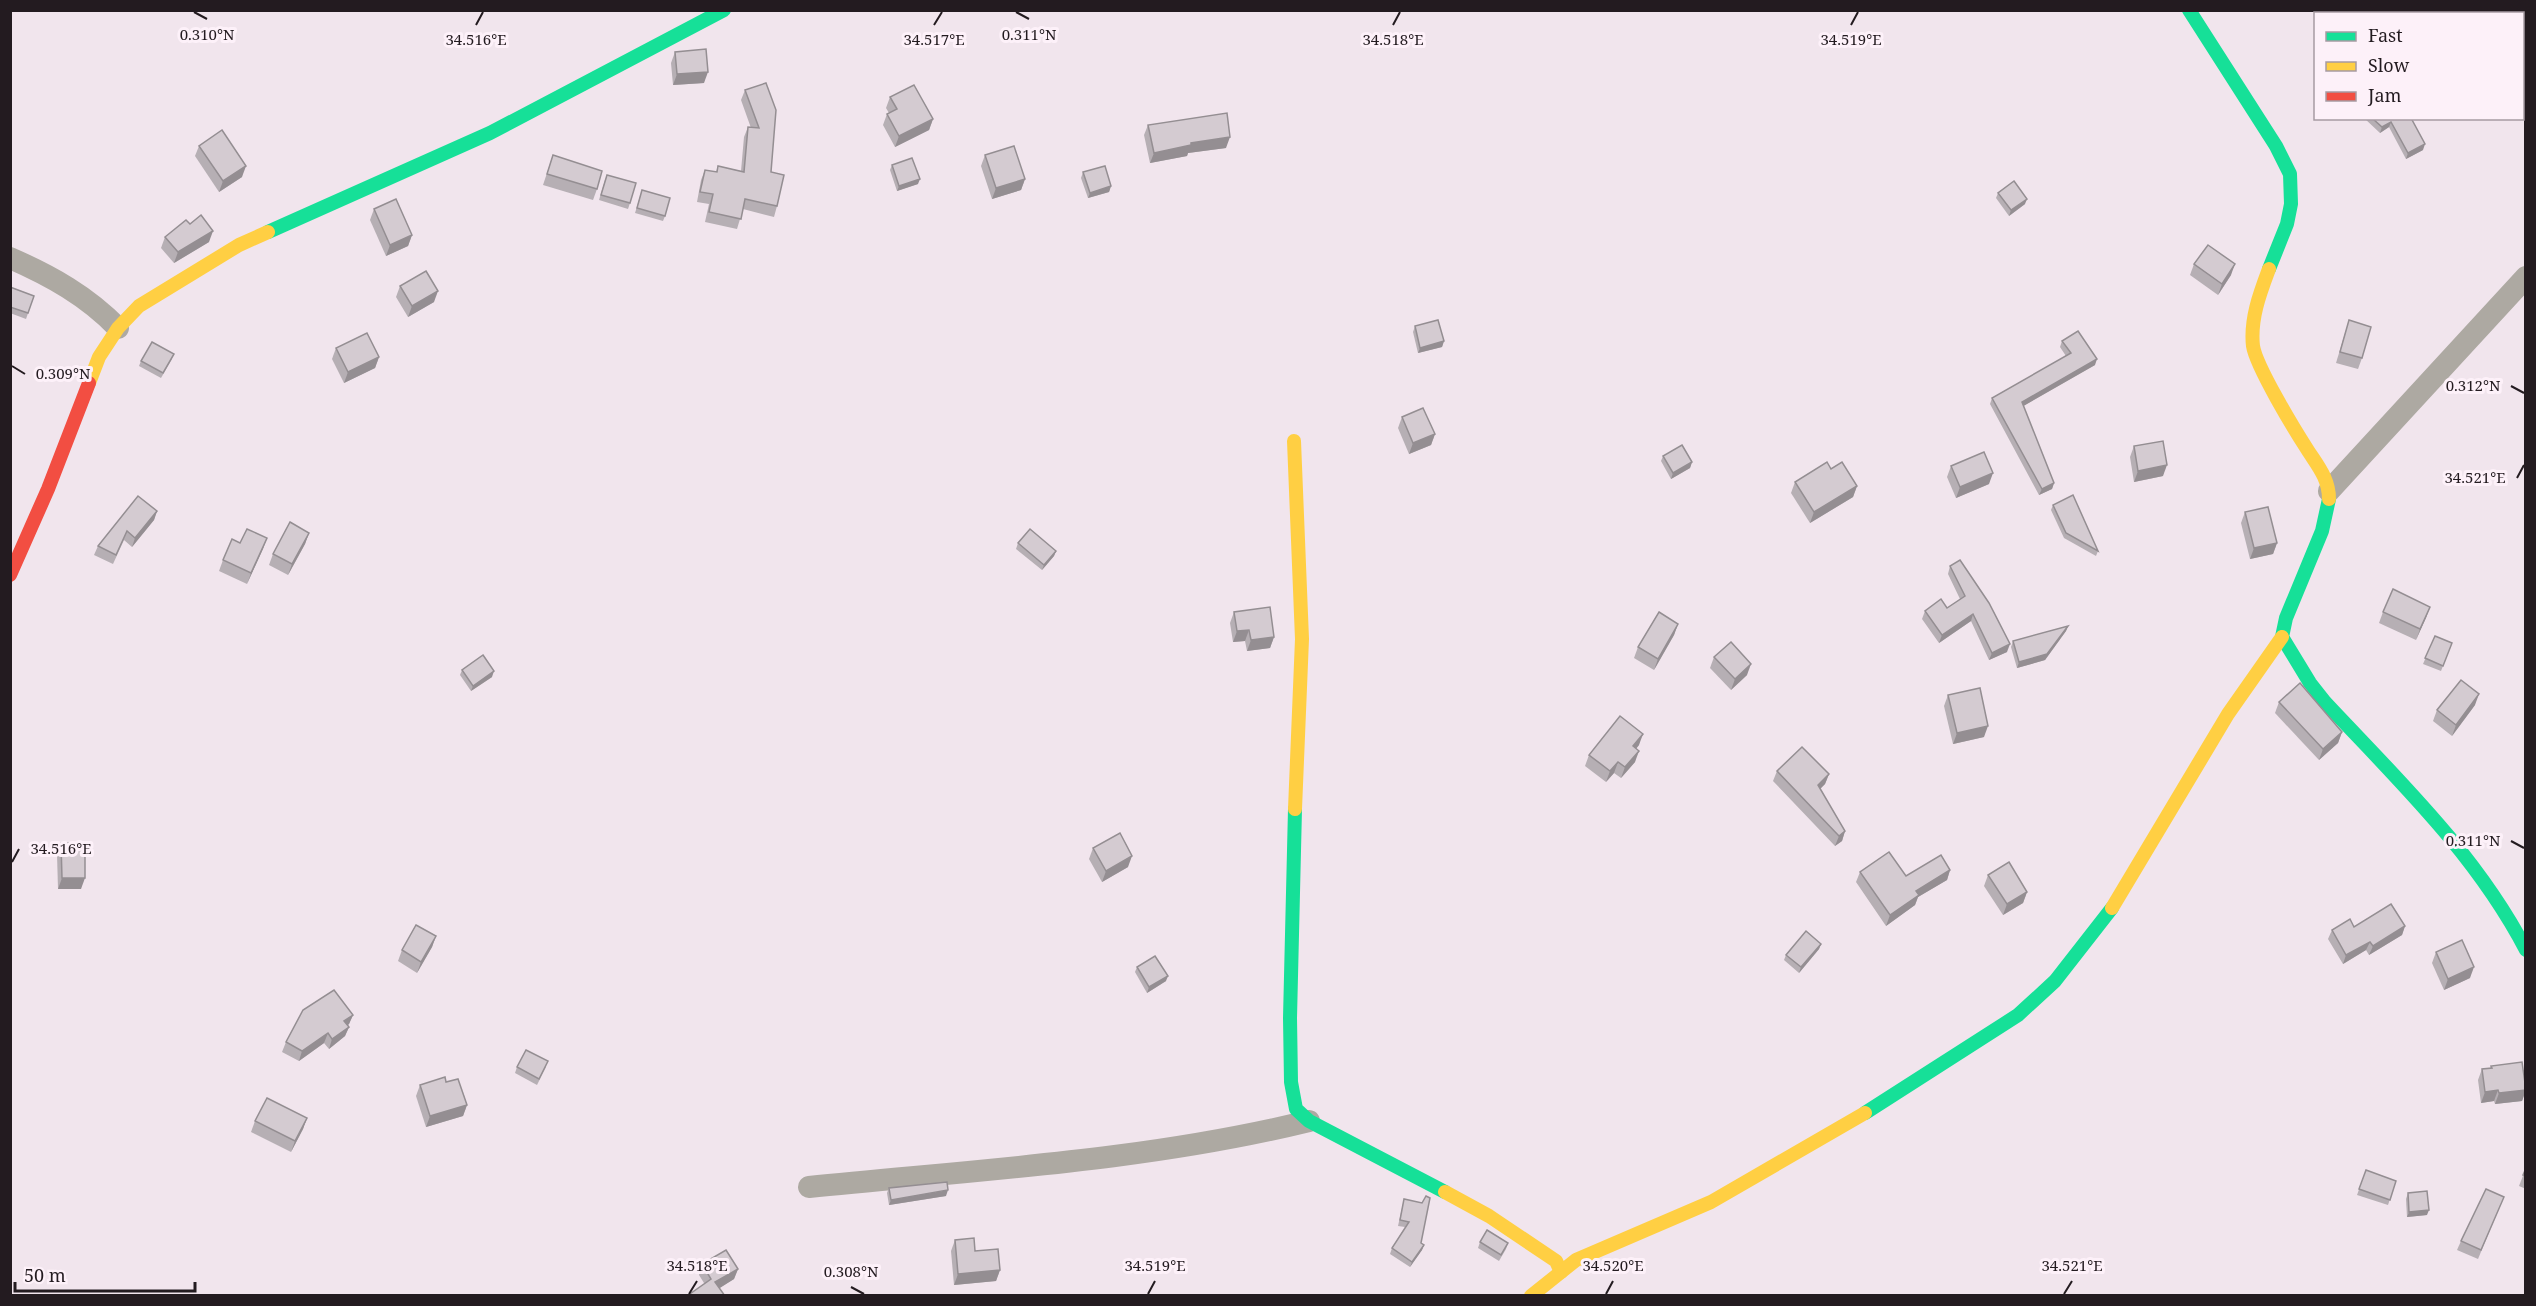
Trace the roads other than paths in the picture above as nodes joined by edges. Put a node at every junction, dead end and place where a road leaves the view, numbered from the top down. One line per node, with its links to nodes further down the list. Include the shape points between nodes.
1 (724, 10): 5 (street, via 490,133 239,245 139,306)
2 (2189, 10): 7 (street, via 2276,146 2292,181 2286,225 2266,274 2255,316 2253,348)
3 (10, 258): 5 (street, via 73,290)
4 (2526, 277): 7 (street)
5 (118, 328): 8 (street, via 99,357)
6 (1294, 441): 11 (street, via 1302,639 1290,1018 1293,1101)
7 (2330, 491): 9 (street, via 2325,520 2284,620)
8 (10, 575)
9 (2282, 637): 10 (street, via 2325,702 2457,842 2495,893); 13 (street, via 2228,714 2115,903 2061,974 2018,1015 1828,1136 1710,1202 1576,1260)
10 (2526, 950)
11 (1309, 1121): 12 (street, via 1212,1142); 13 (street, via 1489,1216 1556,1261)
12 (809, 1187)
13 (1561, 1272): 14 (street)
14 (1531, 1296)

